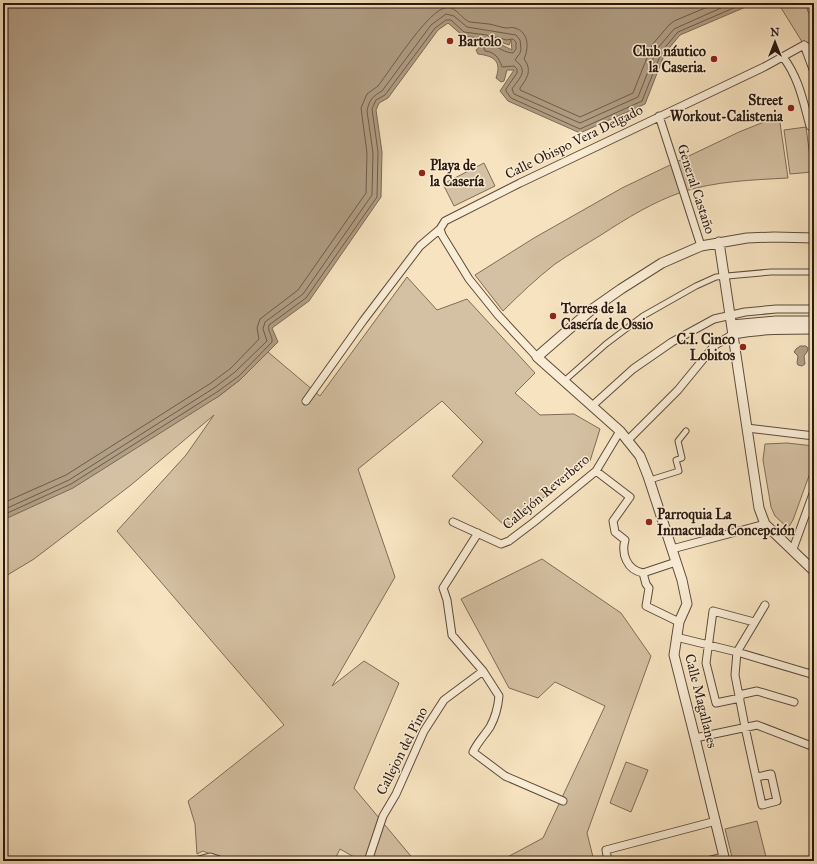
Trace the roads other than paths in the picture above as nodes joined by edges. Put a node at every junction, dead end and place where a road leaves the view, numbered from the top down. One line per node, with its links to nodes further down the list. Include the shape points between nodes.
1 (804, 45): 2 (street); 3 (street, Calle Obispo Vera Delgado); 4 (street)
2 (814, 51)
3 (783, 58): 5 (street, Calle Obispo Vera Delgado); 6 (street, via 798,82)
4 (814, 72)
5 (659, 116): 7 (street, Calle Obispo Vera Delgado, via 445,221); 10 (street, General Castaño)
6 (810, 126)
7 (440, 229): 18 (street, via 469,279); 20 (street, Calle Obispo Vera Delgado, via 420,246)
8 (814, 238): 9 (street, via 747,238)
9 (719, 242): 10 (street); 12 (street)
10 (701, 246): 18 (street, via 662,263 609,297)
11 (814, 272): 12 (street, via 771,272)
12 (725, 277): 14 (street); 19 (street, via 716,277 696,286 643,316)
13 (814, 309): 14 (street, via 776,309)
14 (730, 314): 16 (street); 21 (street, via 714,319 672,342 632,369)
15 (814, 321): 16 (street, via 776,321)
16 (733, 329): 17 (street); 22 (street); 26 (street, via 714,346 678,390)
17 (814, 329)
18 (537, 357): 19 (street)
19 (563, 382): 21 (street)
20 (306, 401)
21 (592, 406): 23 (street, Calle Magallanes)
22 (747, 428): 25 (street); 31 (street, via 759,508)
23 (620, 431): 26 (street, Calle Magallanes); 27 (street, Callejón Reverbero)
24 (686, 431): 28 (street, via 678,441 682,458 676,460 679,471)
25 (814, 436)
26 (627, 441): 28 (street, Calle Magallanes, via 640,456)
27 (596, 471): 32 (street, Callejón Reverbero, via 509,541 501,544); 37 (street, via 630,497 613,521 614,532 625,540 623,549 629,567)
28 (650, 480): 33 (street, Calle Magallanes)
29 (814, 491): 34 (street)
30 (453, 522): 32 (street, Callejón Reverbero)
31 (765, 524): 33 (street); 34 (street)
32 (478, 533): 44 (street, via 443,588 452,635)
33 (672, 549): 35 (street, Calle Magallanes)
34 (793, 549): 36 (street)
35 (676, 562): 37 (street); 39 (street, Calle Magallanes, via 687,604)
36 (814, 571)
37 (643, 573): 39 (street, via 649,588 646,606)
38 (765, 605): 40 (street)
39 (679, 622): 41 (street, Calle Magallanes)
40 (754, 622): 42 (street, via 713,611); 43 (street)
41 (676, 637): 42 (street); 49 (street, Calle Magallanes, via 674,656)
42 (709, 645): 43 (street); 46 (street, via 706,663 716,703)
43 (737, 652): 45 (street); 46 (street, via 735,675)
44 (482, 671): 52 (street, via 499,696 490,727 472,752 504,776); 57 (street, Callejon del Pino, via 444,700 424,731 396,794 383,816)
45 (812, 671)
46 (740, 697): 47 (street, via 757,691); 48 (street)
47 (794, 702)
48 (745, 727): 49 (street); 50 (street, via 757,725); 51 (street)
49 (695, 738): 53 (street, Calle Magallanes)
50 (813, 744)
51 (757, 777)
52 (563, 801)
53 (716, 821): 54 (street, Calle Magallanes); 58 (street, via 606,850)
54 (724, 859): 59 (street)
55 (199, 861): 56 (street, via 210,858)
56 (219, 861)
57 (368, 861)
58 (608, 861)
59 (707, 861)

